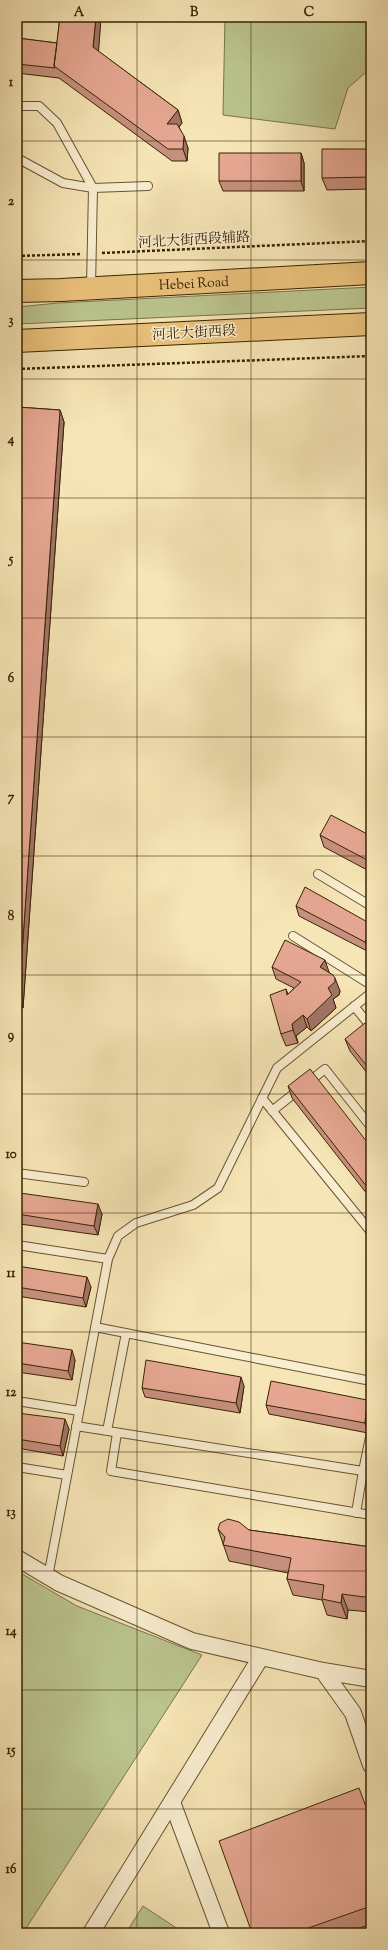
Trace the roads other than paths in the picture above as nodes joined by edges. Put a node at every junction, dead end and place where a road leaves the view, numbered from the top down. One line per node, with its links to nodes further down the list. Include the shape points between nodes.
1 (17, 106): 4 (lane, via 39,106 57,123)
2 (17, 158): 4 (lane, via 62,183)
3 (148, 186): 4 (lane)
4 (93, 188): 6 (lane)
5 (371, 273): 6 (highway, Hebei Road)
6 (91, 289): 7 (highway, Hebei Road)
7 (17, 291)
8 (371, 324): 9 (highway, 河北大街西段)
9 (17, 341)
10 (318, 874): 11 (lane)
11 (371, 906)
12 (293, 936): 13 (lane)
13 (371, 985)
14 (371, 993): 15 (lane)
15 (354, 1006): 16 (lane); 17 (lane, via 277,1068)
16 (371, 1027)
17 (262, 1098): 18 (lane); 24 (lane, via 218,1188 193,1205 136,1223 118,1236)
18 (272, 1111): 19 (lane, via 326,1069); 22 (lane)
19 (371, 1127)
20 (17, 1173): 21 (lane)
21 (84, 1182)
22 (371, 1232)
23 (17, 1245): 24 (lane)
24 (108, 1259): 25 (lane)
25 (95, 1327): 26 (lane); 29 (lane)
26 (126, 1333): 27 (lane); 31 (lane)
27 (371, 1381)
28 (17, 1401): 29 (lane)
29 (79, 1411): 30 (lane)
30 (76, 1426): 31 (lane); 36 (lane)
31 (107, 1431): 33 (lane)
32 (371, 1432): 35 (lane)
33 (116, 1433): 35 (lane); 37 (lane, via 111,1471)
34 (17, 1467): 36 (lane)
35 (363, 1471): 37 (lane)
36 (67, 1475): 40 (lane)
37 (356, 1513): 38 (lane)
38 (371, 1515)
39 (17, 1558): 40 (street)
40 (48, 1577): 41 (street, via 192,1641)
41 (262, 1657): 42 (street); 45 (street)
42 (323, 1671): 43 (street); 44 (street, via 353,1714)
43 (371, 1679)
44 (371, 1765)
45 (172, 1802): 46 (street); 47 (street)
46 (91, 1933)
47 (221, 1933)

